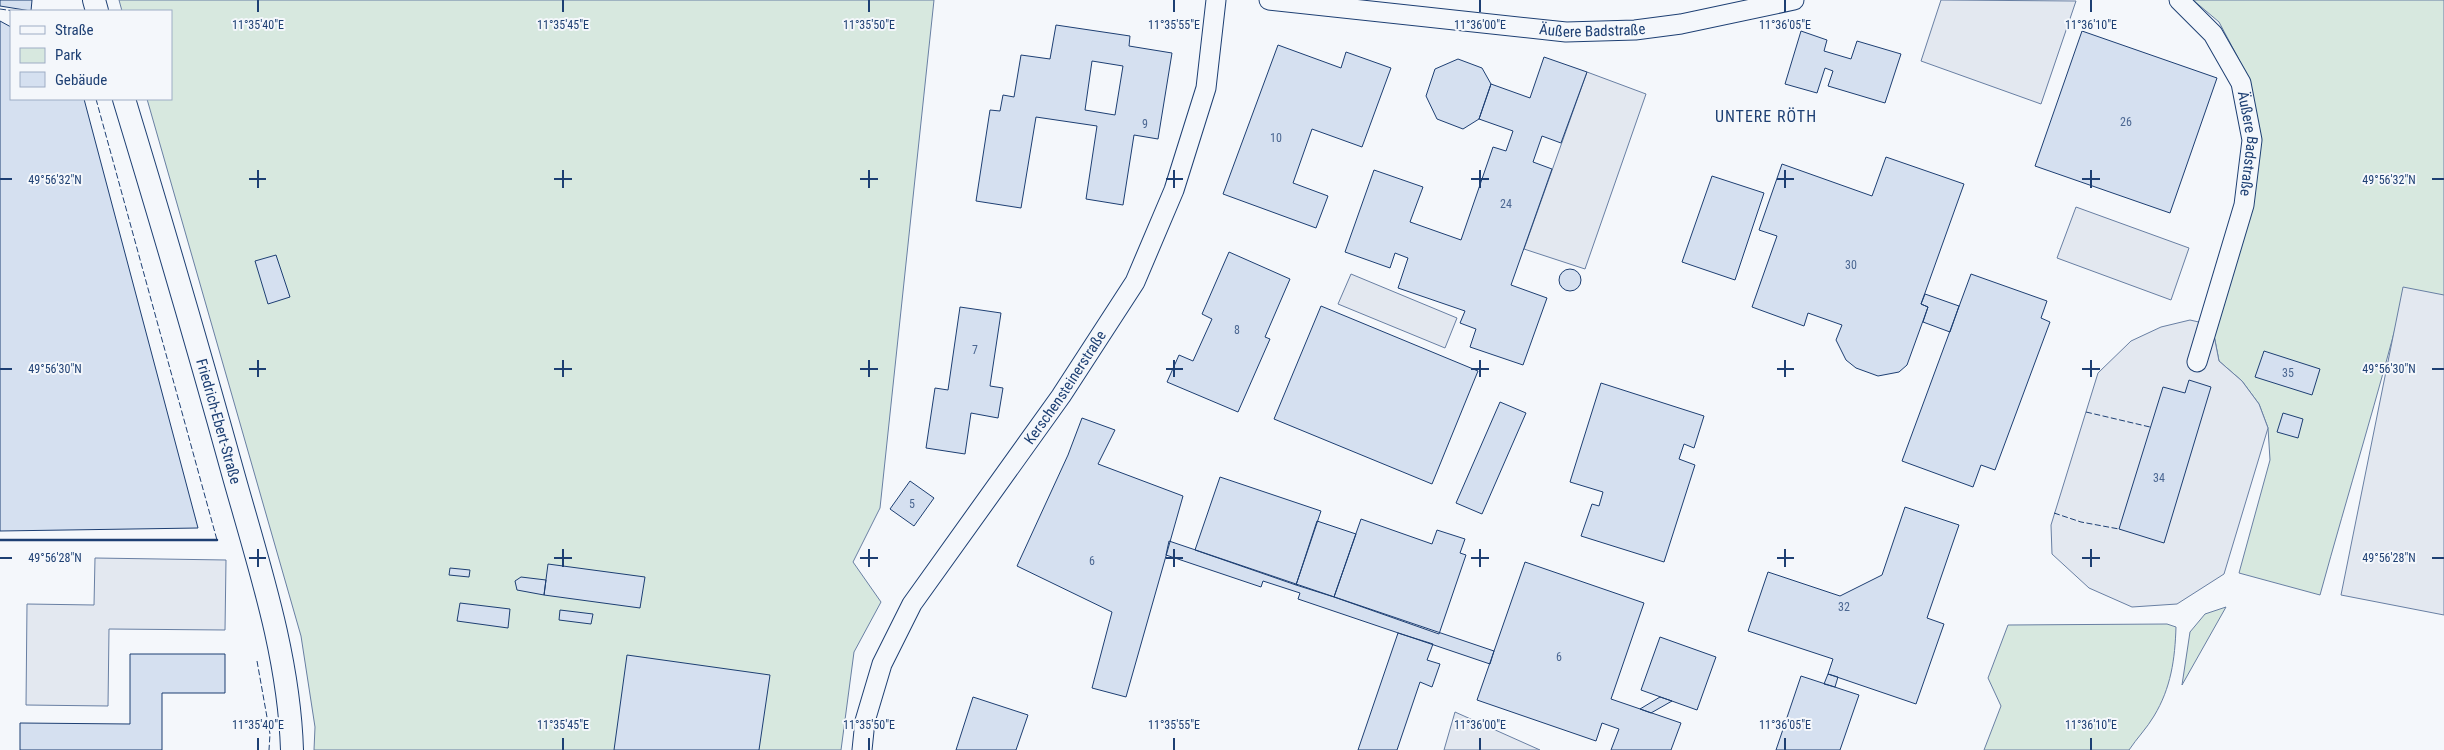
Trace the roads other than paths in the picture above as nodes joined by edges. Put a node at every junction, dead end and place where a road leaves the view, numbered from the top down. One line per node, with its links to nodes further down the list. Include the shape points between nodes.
1 (1216, 0): 8 (street, Kerschensteinerstraße, via 1206,88 1174,190 1135,282 1061,396 912,604 882,664 865,721)
2 (1269, 0): 3 (street, Äußere Badstraße, via 1566,32 1635,30 1681,24)
3 (1794, 0)
4 (2179, 0): 6 (street, Äußere Badstraße, via 2213,34 2241,83 2252,140 2244,205)
5 (124, 100): 7 (street, Friedrich-Ebert-Straße, via 276,628)
6 (2197, 362)
7 (292, 750)
8 (862, 750)

